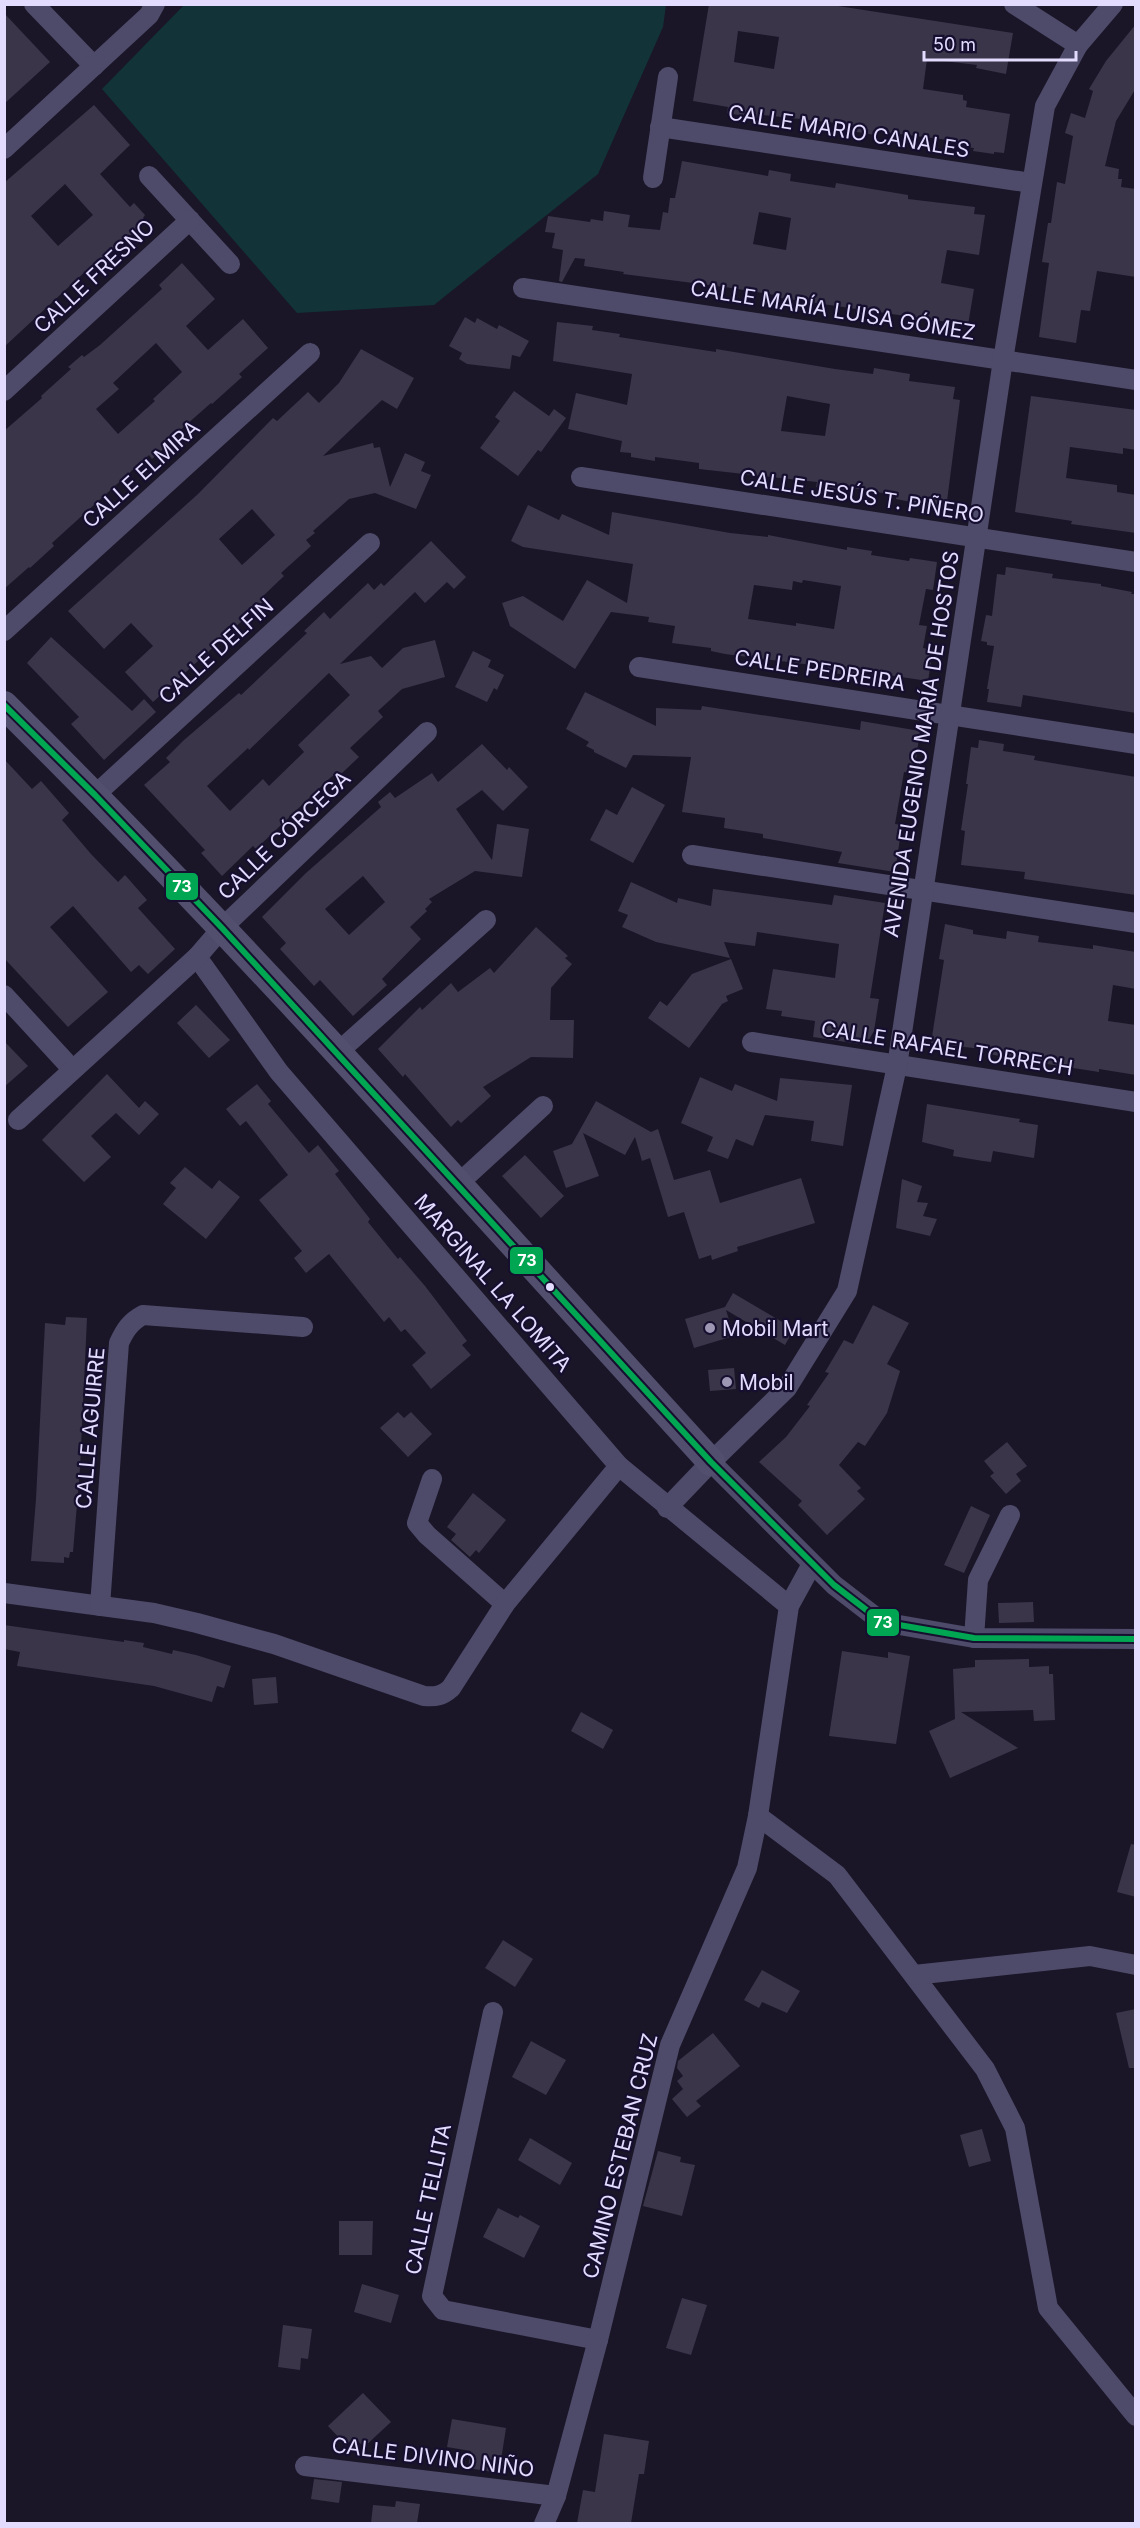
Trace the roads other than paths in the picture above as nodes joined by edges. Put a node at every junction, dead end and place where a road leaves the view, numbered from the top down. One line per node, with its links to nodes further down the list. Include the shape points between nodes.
1 (34, 4): 6 (street)
2 (155, 4): 6 (street, via 149,15)
3 (1014, 4): 5 (street)
4 (1113, 4): 5 (street, AVENIDA EUGENIO MARÍA DE HOSTOS)
5 (1078, 45): 12 (street, AVENIDA EUGENIO MARÍA DE HOSTOS, via 1045,106)
6 (94, 66): 9 (street)
7 (668, 76): 8 (street)
8 (660, 127): 11 (street); 12 (street, CALLE MARIO CANALES)
9 (4, 149)
10 (149, 176): 13 (street)
11 (652, 178)
12 (1031, 183): 17 (street, AVENIDA EUGENIO MARÍA DE HOSTOS)
13 (190, 220): 14 (street); 19 (street, CALLE FRESNO)
14 (230, 264)
15 (523, 288): 17 (street, CALLE MARÍA LUISA GÓMEZ)
16 (310, 353): 24 (street, CALLE ELMIRA)
17 (1003, 360): 18 (street, CALLE MARÍA LUISA GÓMEZ); 21 (street, AVENIDA EUGENIO MARÍA DE HOSTOS)
18 (1136, 380)
19 (4, 391)
20 (581, 477): 21 (street, CALLE JESÚS T. PIÑERO)
21 (977, 538): 23 (street, CALLE JESÚS T. PIÑERO); 27 (street, AVENIDA EUGENIO MARÍA DE HOSTOS)
22 (370, 543): 30 (street, CALLE DELFIN)
23 (1136, 562)
24 (4, 631)
25 (639, 667): 27 (street, CALLE PEDREIRA)
26 (4, 705): 30 (street)
27 (950, 714): 29 (street, CALLE PEDREIRA); 32 (street, AVENIDA EUGENIO MARÍA DE HOSTOS)
28 (427, 732): 35 (street, CALLE CÓRCEGA)
29 (1136, 744)
30 (95, 795): 35 (street)
31 (692, 855): 32 (street)
32 (924, 890): 34 (street); 40 (street, AVENIDA EUGENIO MARÍA DE HOSTOS)
33 (486, 920): 39 (street)
34 (1136, 923)
35 (222, 928): 36 (street, CALLE CÓRCEGA); 39 (street)
36 (197, 957): 41 (street, CALLE CÓRCEGA); 48 (street, MARGINAL LA LOMITA, via 279,1072)
37 (4, 995): 41 (street)
38 (752, 1042): 40 (street, CALLE RAFAEL TORRECH)
39 (336, 1053): 45 (street)
40 (897, 1066): 42 (street, CALLE RAFAEL TORRECH); 47 (street, AVENIDA EUGENIO MARÍA DE HOSTOS, via 847,1291 788,1388)
41 (72, 1069): 44 (street, CALLE CÓRCEGA)
42 (1136, 1102)
43 (543, 1106): 45 (street)
44 (18, 1120)
45 (458, 1184): 47 (street)
46 (303, 1327): 55 (street, CALLE AGUIRRE, via 143,1315 125,1330 119,1343)
47 (711, 1462): 50 (street, AVENIDA EUGENIO MARÍA DE HOSTOS); 52 (street)
48 (619, 1466): 50 (street, MARGINAL LA LOMITA); 54 (street)
49 (432, 1479): 54 (street, via 417,1523)
50 (667, 1509): 56 (street, MARGINAL LA LOMITA)
51 (1010, 1515): 57 (street, via 978,1580)
52 (812, 1564): 56 (street, CAMINO ESTEBAN CRUZ); 57 (street, via 882,1622)
53 (4, 1593): 55 (street)
54 (505, 1604): 55 (street, via 452,1688 435,1697 187,1620)
55 (100, 1606)
56 (789, 1606): 59 (street, CAMINO ESTEBAN CRUZ)
57 (974, 1638): 58 (street)
58 (1136, 1639)
59 (758, 1816): 61 (street, via 837,1875); 63 (street, CAMINO ESTEBAN CRUZ, via 747,1868 670,2045)
60 (1136, 1965): 61 (street, via 1090,1956)
61 (914, 1975): 64 (street, via 985,2069 1015,2128 1048,2308)
62 (493, 2012): 63 (street, CALLE TELLITA, via 432,2296 443,2310)
63 (598, 2340): 66 (street, CAMINO ESTEBAN CRUZ)
64 (1136, 2416)
65 (305, 2466): 66 (street, CALLE DIVINO NIÑO)
66 (556, 2496): 67 (street, CAMINO ESTEBAN CRUZ)
67 (544, 2523)

